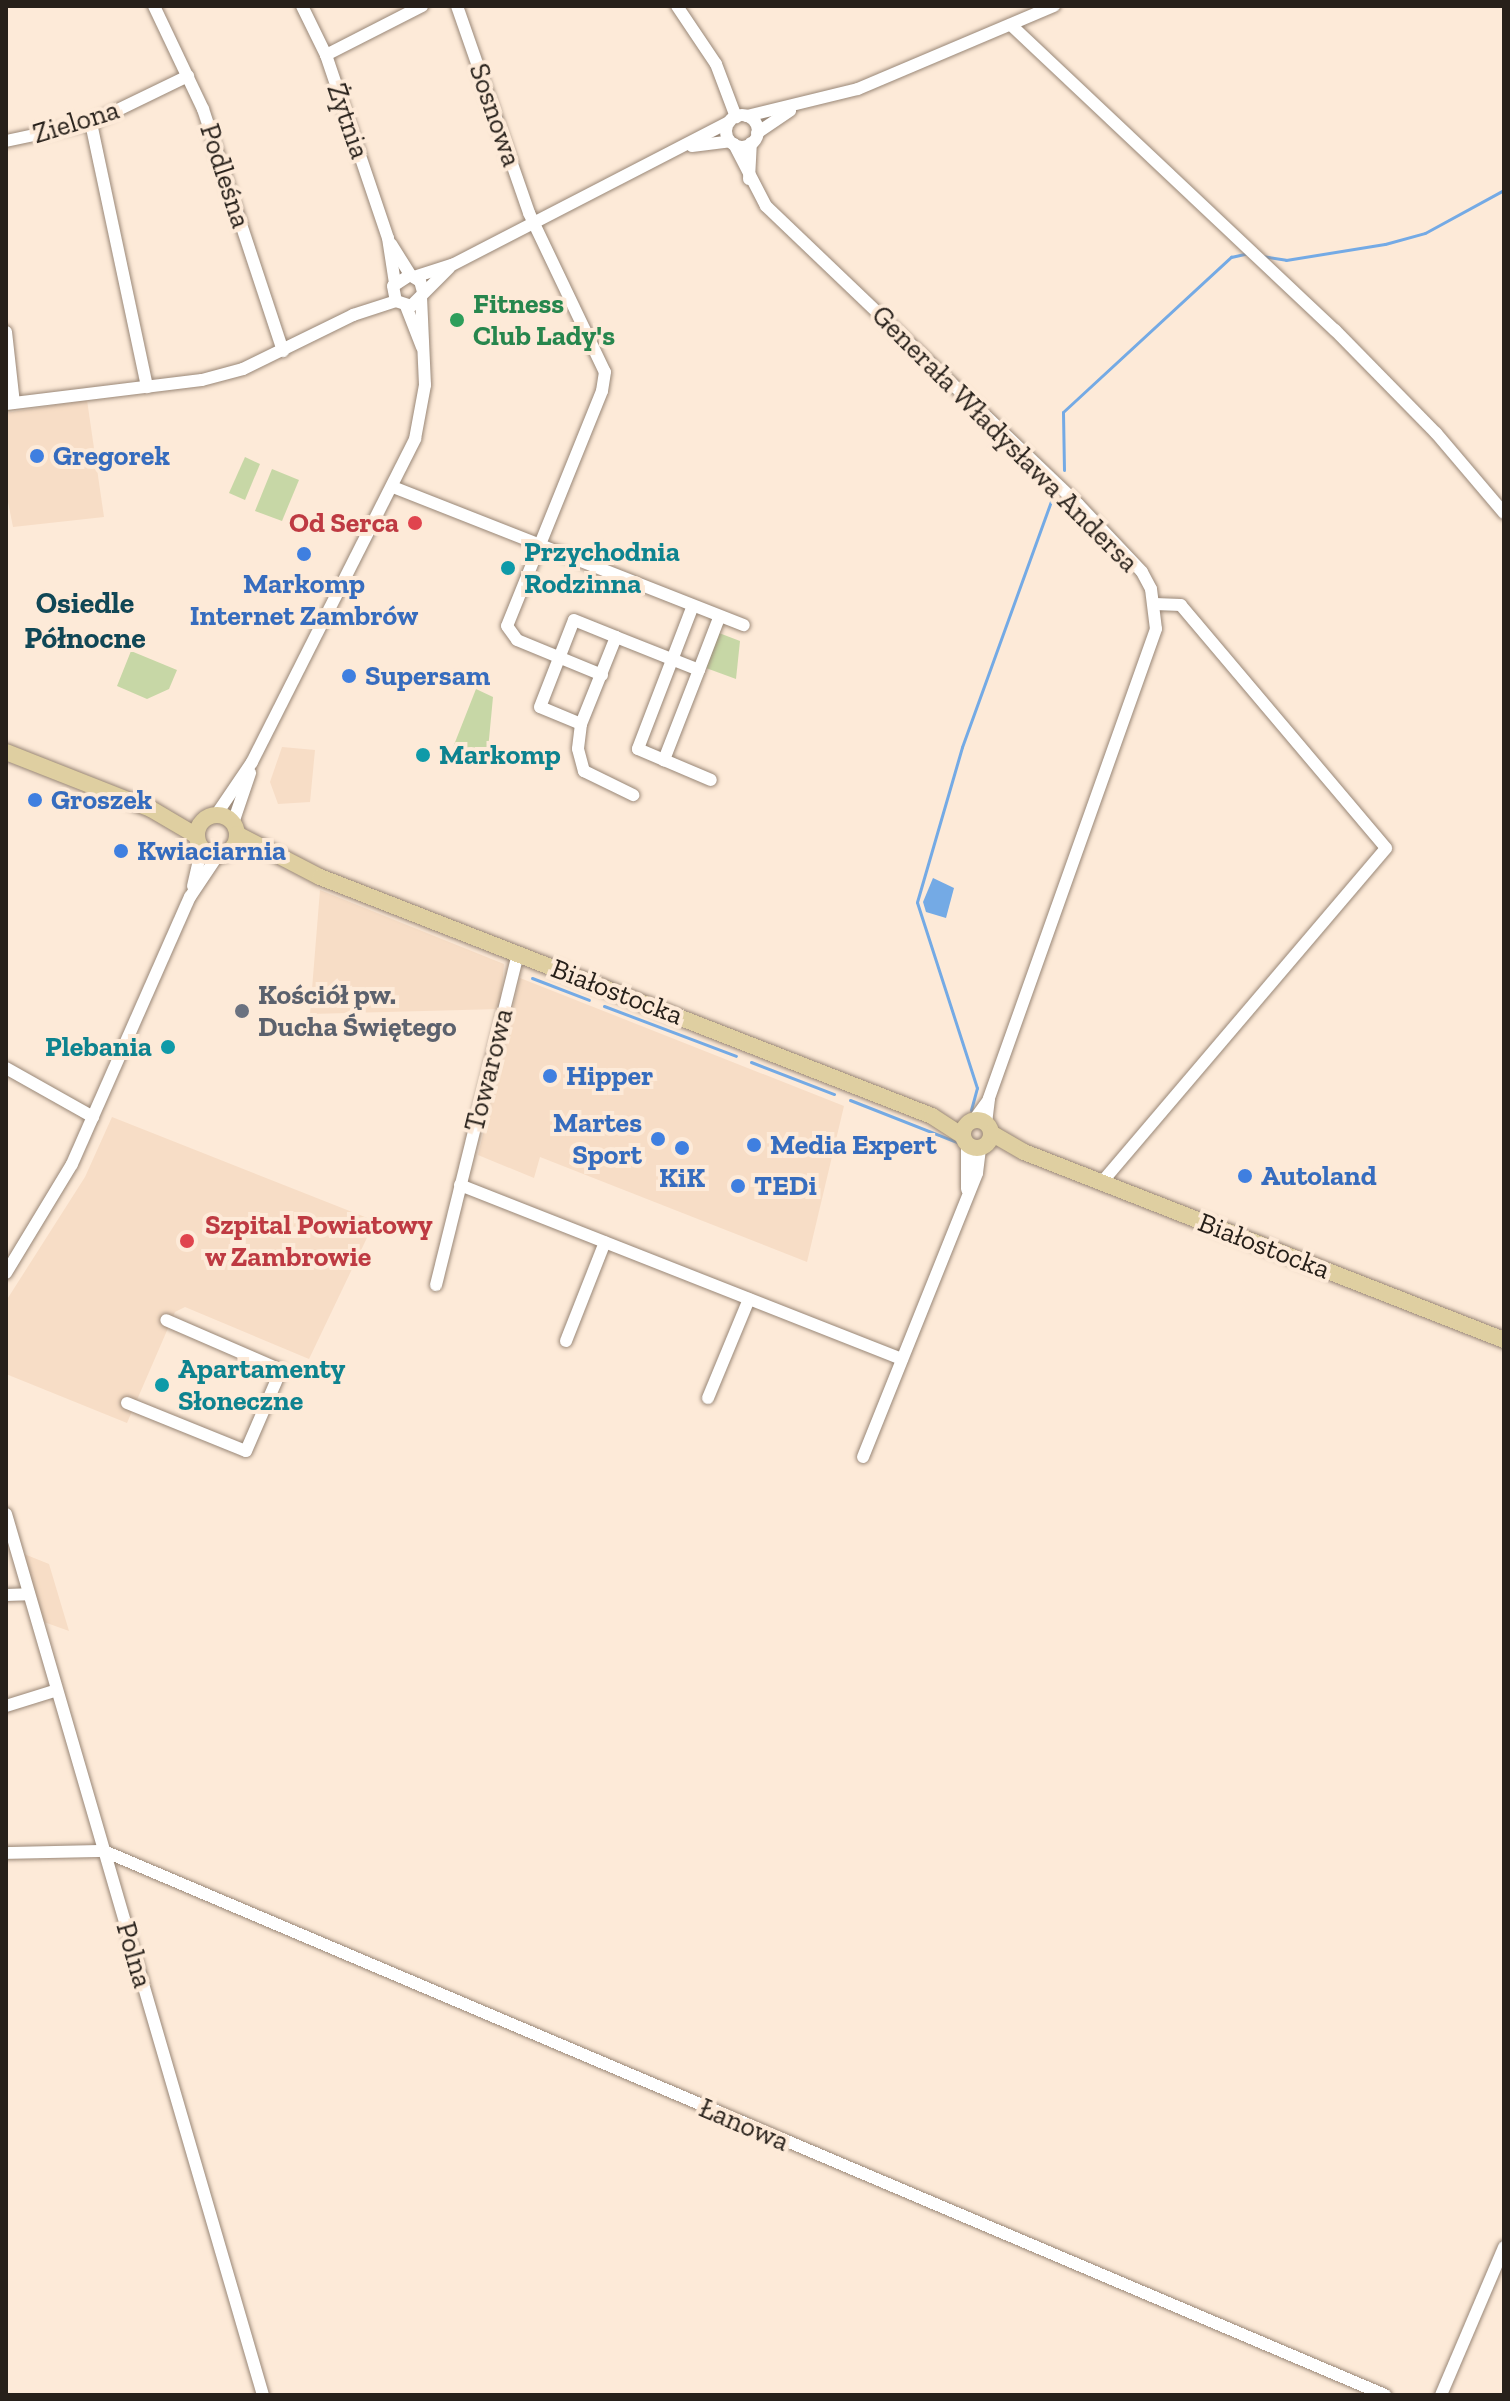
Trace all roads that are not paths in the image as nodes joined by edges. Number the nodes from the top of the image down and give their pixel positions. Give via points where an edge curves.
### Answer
1 (154, 6) edge
2 (302, 6) edge
3 (422, 6) edge
4 (457, 6) edge
5 (677, 6) edge
6 (1054, 6) edge
7 (1011, 25) junction
8 (326, 55) junction
9 (188, 76) junction
10 (799, 106) junction
11 (737, 118) junction
12 (91, 123) junction
13 (754, 138) junction
14 (6, 141) edge
15 (732, 142) junction
16 (681, 147) junction
17 (749, 179) junction
18 (533, 223) junction
19 (388, 238) junction
20 (452, 265) junction
21 (412, 276) junction
22 (394, 284) junction
23 (422, 295) junction
24 (401, 303) junction
25 (353, 315) junction
26 (6, 332) edge
27 (423, 350) junction
28 (283, 351) junction
29 (147, 387) junction
30 (10, 404) edge
31 (393, 487) junction
32 (1504, 513) edge
33 (536, 546) junction
34 (1155, 604) junction
35 (692, 608) junction
36 (719, 618) junction
37 (744, 625) dead end
38 (616, 637) junction
39 (560, 658) junction
40 (672, 659) junction
41 (699, 670) junction
42 (602, 675) junction
43 (581, 724) junction
44 (6, 752) edge
45 (664, 760) junction
46 (252, 762) junction
47 (711, 780) dead end
48 (633, 795) dead end
49 (151, 809) junction
50 (210, 817) junction
51 (235, 828) junction
52 (199, 842) junction
53 (223, 853) junction
54 (301, 869) junction
55 (190, 897) junction
56 (518, 954) junction
57 (6, 1068) edge
58 (93, 1117) junction
59 (977, 1134) junction
60 (1102, 1182) junction
61 (460, 1185) junction
62 (605, 1242) junction
63 (6, 1273) edge
64 (436, 1285) dead end
65 (749, 1299) junction
66 (166, 1320) dead end
67 (1504, 1340) edge
68 (566, 1341) dead end
69 (902, 1359) junction
70 (708, 1398) dead end
71 (127, 1403) dead end
72 (863, 1457) dead end
73 (6, 1514) edge
74 (29, 1594) junction
75 (6, 1595) edge
76 (57, 1690) junction
77 (6, 1706) edge
78 (104, 1851) junction
79 (6, 1853) edge
80 (1504, 2247) edge
81 (263, 2395) edge
82 (1385, 2395) edge
83 (1441, 2395) edge

1 - 9 street, Podleśna
2 - 8 street, Żytnia
3 - 8 street
4 - 18 street, Sosnowa
5 - 11 street via 716,64
6 - 7 street
7 - 10 street via 908,71
7 - 32 street via 1335,330 1436,433
8 - 19 street, Żytnia
9 - 12 street, Zielona
9 - 28 street, Podleśna
10 - 11 street
10 - 13 street
11 - 13 street
11 - 15 street
11 - 16 street
12 - 14 street, Zielona
12 - 29 street
13 - 15 street
13 - 17 street
15 - 16 street
15 - 17 street, Generała Władysława Andersa
16 - 18 street
17 - 34 street, Generała Władysława Andersa via 766,206 1122,549 1142,572
18 - 20 street
18 - 33 street, Sosnowa via 605,372 602,391
19 - 21 street, Żytnia
19 - 22 street, Żytnia
20 - 21 street
20 - 23 street
21 - 22 street
21 - 23 street, Żytnia
22 - 24 street, Żytnia
22 - 25 street
23 - 24 street
23 - 27 street
24 - 25 street
24 - 27 street, Żytnia
25 - 28 street
26 - 30 street
27 - 31 street via 423,411
28 - 29 street via 243,369
29 - 30 street
31 - 33 street
31 - 46 street
33 - 35 street
33 - 39 street, Sosnowa via 507,626 517,640
34 - 59 street, Generała Władysława Andersa via 1156,629
34 - 60 street via 1181,605 1386,848
35 - 36 street
35 - 40 street
36 - 37 street
36 - 41 street
38 - 39 street via 574,620
38 - 40 street
38 - 42 street
39 - 42 street
39 - 43 street via 540,707
40 - 41 street
40 - 45 street via 638,749
41 - 45 street
42 - 43 street
43 - 48 street via 578,749 584,771
44 - 49 main road
45 - 47 street
46 - 50 street
46 - 51 street
49 - 50 main road
49 - 52 main road
50 - 51 main road, Białostocka
50 - 52 main road
51 - 53 main road
51 - 54 main road, Białostocka
52 - 53 main road, Białostocka
52 - 55 street
53 - 54 main road, Białostocka
53 - 55 street
54 - 56 main road, Białostocka
55 - 58 street
56 - 59 main road, Białostocka
56 - 61 street, Towarowa
57 - 58 street
58 - 63 street via 72,1164
59 - 60 main road, Białostocka
59 - 69 street, Generała Władysława Andersa via 967,1196
60 - 67 main road, Białostocka
61 - 62 street
61 - 64 street, Towarowa
62 - 65 street
62 - 68 street
65 - 69 street
65 - 70 street
66 - 71 street via 281,1370 246,1451
69 - 72 street, Generała Władysława Andersa
73 - 74 street, Polna
74 - 75 street
74 - 76 street, Polna
76 - 77 street
76 - 78 street, Polna
78 - 79 street
78 - 81 street, Polna
78 - 82 street, Łanowa
80 - 83 street

